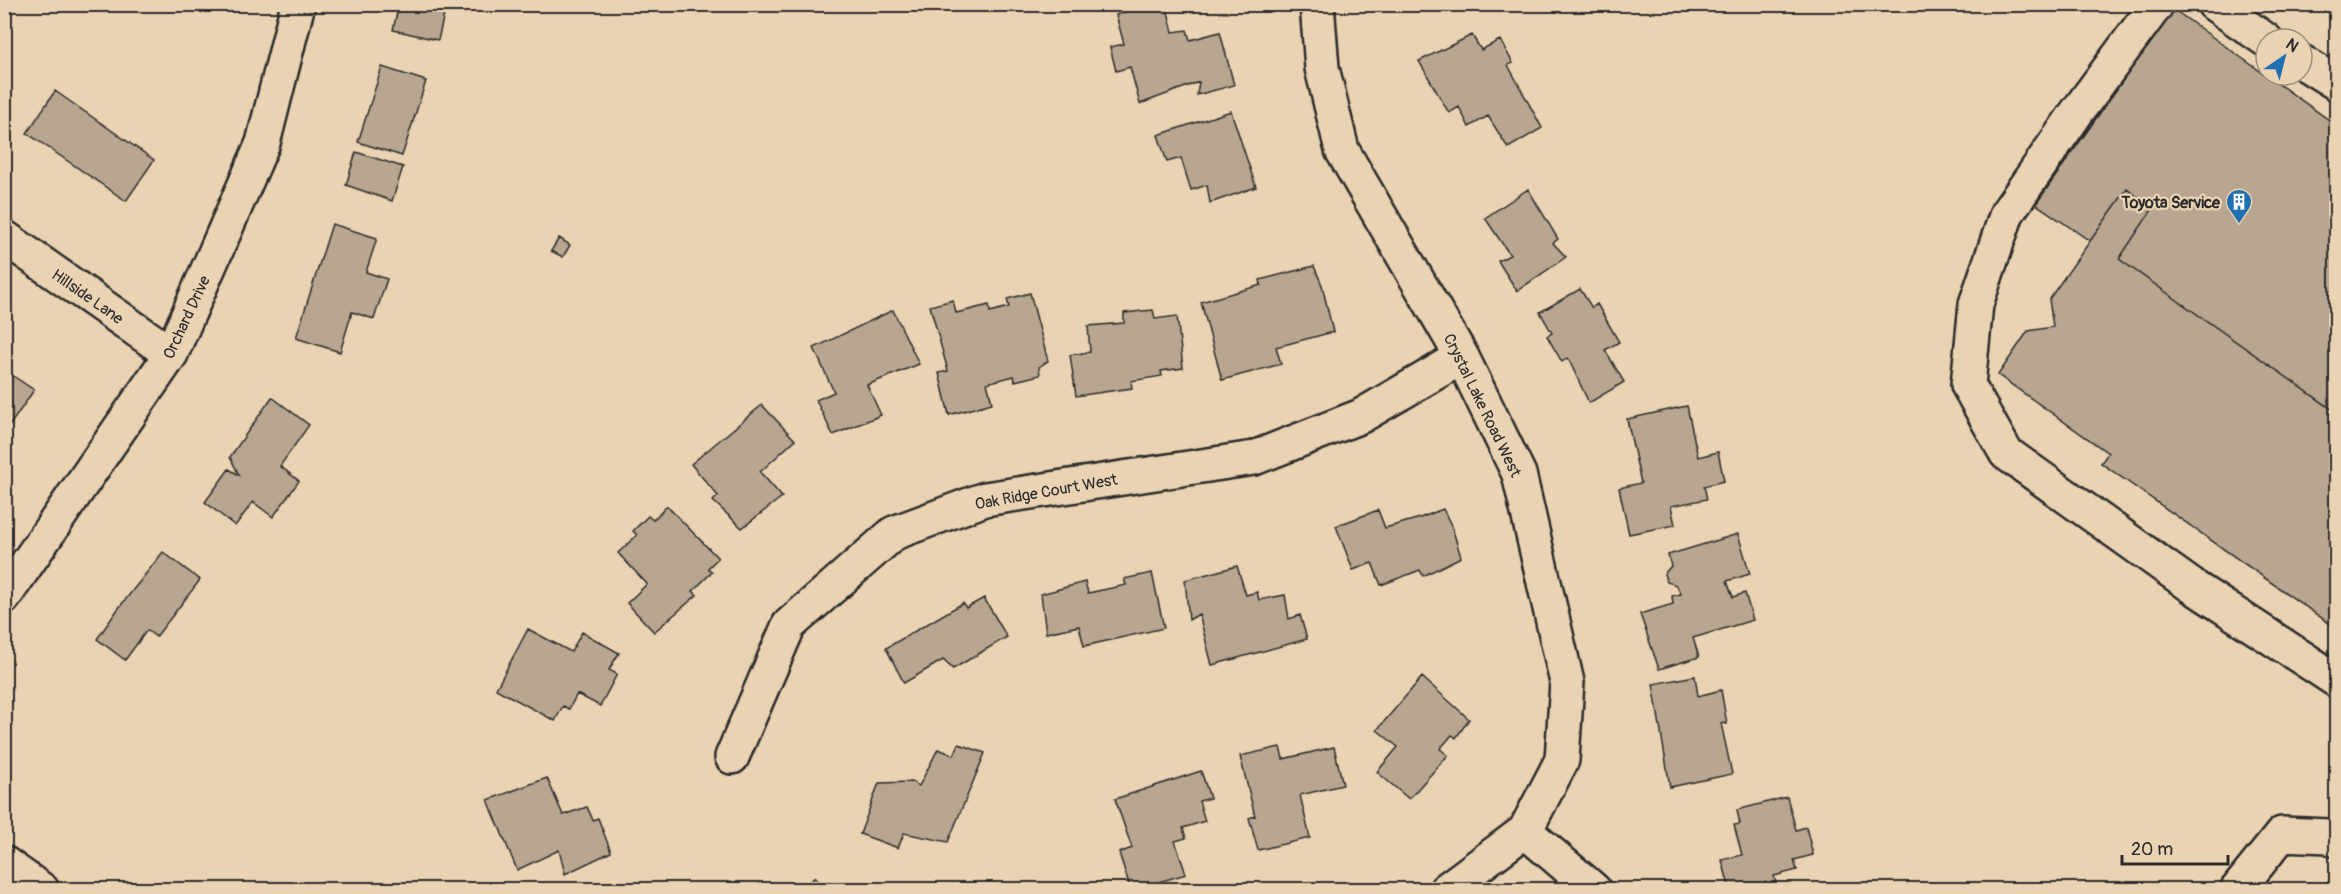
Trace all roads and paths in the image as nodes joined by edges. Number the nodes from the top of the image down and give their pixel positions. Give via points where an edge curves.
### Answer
1 (298, 4) edge
2 (1317, 4) edge
3 (2157, 4) edge
4 (2214, 4) edge
5 (2254, 32) edge
6 (2314, 69) edge
7 (2337, 83) edge
8 (4, 237) edge
9 (171, 354) junction
10 (1462, 357) junction
11 (4, 597) edge
12 (2337, 680) edge
13 (732, 757) dead end
14 (1525, 831) junction
15 (2337, 840) edge
16 (4, 863) edge
17 (42, 890) edge
18 (1446, 890) edge
19 (1594, 890) edge
20 (2237, 890) edge

1 - 9 street, Orchard Drive via 263,143
2 - 10 street, Crystal Lake Road West via 1322,68 1342,150
3 - 12 street via 2007,213 1976,304 1968,385 2006,453 2192,586
4 - 5 street
6 - 7 street
8 - 9 street, Hillside Lane
9 - 11 street, Orchard Drive
10 - 13 street, Oak Ridge Court West via 1361,416 1254,458 985,499 894,533 789,625
10 - 14 street, Crystal Lake Road West via 1519,474 1567,682 1562,760
14 - 18 street, Crystal Lake Road West
14 - 19 street
15 - 20 street via 2330,836 2282,834
16 - 17 street

